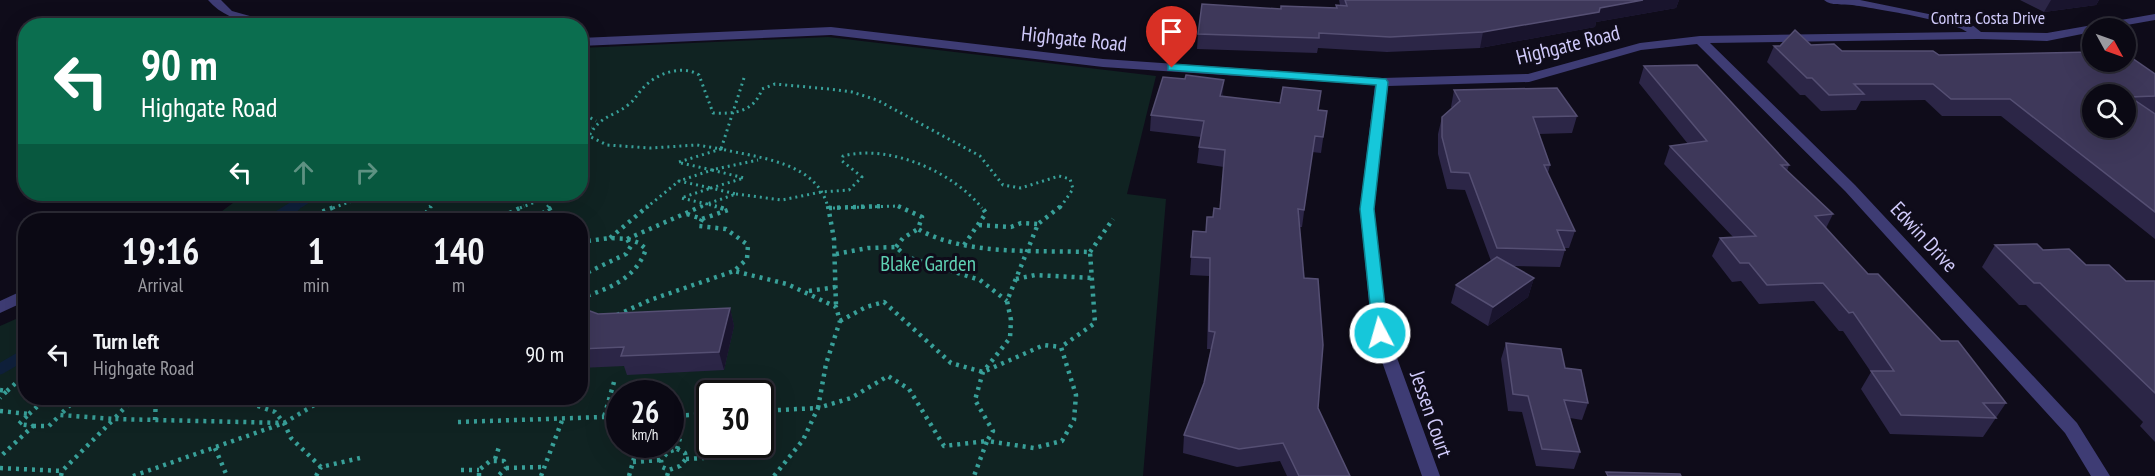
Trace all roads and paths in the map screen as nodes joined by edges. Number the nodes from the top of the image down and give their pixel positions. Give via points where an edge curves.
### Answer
1 (214, 0) edge
2 (1830, 0) edge
3 (2155, 17) edge
4 (250, 18) edge
5 (2136, 21) edge
6 (2082, 31) edge
7 (1978, 35) junction
8 (1883, 36) joint
9 (1700, 40) junction
10 (588, 42) edge
11 (744, 78) dead end
12 (1382, 82) junction
13 (731, 113) junction
14 (588, 116) edge
15 (596, 121) junction
16 (593, 128) junction
17 (588, 129) edge
18 (589, 136) joint
19 (721, 149) junction
20 (759, 160) junction
21 (712, 170) junction
22 (679, 181) junction
23 (711, 188) junction
24 (822, 192) junction
25 (736, 194) junction
26 (352, 201) edge
27 (535, 201) edge
28 (551, 201) edge
29 (707, 204) junction
30 (549, 208) junction
31 (829, 208) junction
32 (319, 213) edge
33 (507, 213) edge
34 (544, 213) edge
35 (552, 213) edge
36 (686, 214) junction
37 (702, 219) junction
38 (1113, 219) dead end
39 (1038, 224) junction
40 (978, 225) junction
41 (918, 229) junction
42 (610, 238) junction
43 (627, 239) junction
44 (588, 241) edge
45 (964, 244) junction
46 (896, 247) junction
47 (1027, 249) junction
48 (1090, 252) junction
49 (836, 254) junction
50 (734, 271) junction
51 (588, 272) edge
52 (1092, 278) junction
53 (1016, 280) junction
54 (836, 287) junction
55 (808, 291) junction
56 (588, 295) edge
57 (18, 298) edge
58 (1007, 301) junction
59 (836, 307) junction
60 (0, 308) edge
61 (613, 319) edge
62 (840, 321) junction
63 (1061, 347) junction
64 (983, 372) junction
65 (18, 381) edge
66 (0, 390) edge
67 (7, 391) junction
68 (0, 398) edge
69 (39, 405) edge
70 (70, 405) edge
71 (127, 405) edge
72 (156, 405) edge
73 (255, 405) edge
74 (314, 405) edge
75 (818, 408) junction
76 (606, 410) edge
77 (774, 410) edge
78 (0, 411) edge
79 (29, 414) junction
80 (60, 415) junction
81 (604, 417) joint
82 (563, 418) junction
83 (114, 419) junction
84 (155, 420) junction
85 (458, 422) dead end
86 (284, 423) junction
87 (33, 426) junction
88 (987, 441) junction
89 (215, 447) junction
90 (499, 447) dead end
91 (684, 452) edge
92 (0, 457) edge
93 (360, 458) dead end
94 (634, 458) edge
95 (704, 458) dead end
96 (495, 459) junction
97 (686, 459) junction
98 (661, 460) joint
99 (633, 462) junction
100 (321, 467) junction
101 (544, 467) junction
102 (0, 468) edge
103 (506, 468) junction
104 (461, 470) dead end
105 (479, 473) edge
106 (668, 473) edge
107 (62, 474) edge
108 (134, 476) edge
109 (227, 476) edge
110 (316, 476) edge
111 (498, 476) edge
112 (541, 476) edge
113 (629, 476) edge
114 (774, 476) edge
115 (974, 476) edge
116 (1431, 476) edge
117 (2101, 476) edge

1 - 4 street via 228,12
2 - 7 street via 1953,22
3 - 5 street, Contra Costa Drive
6 - 7 street, Contra Costa Drive via 2047,37
7 - 8 street, Contra Costa Drive
8 - 9 street, Highgate Road
9 - 12 street, Highgate Road via 1640,47 1529,78
9 - 117 street, Edwin Drive via 1874,213 2071,428
10 - 12 street, Highgate Road via 831,31 1102,63
11 - 13 path
12 - 116 street, Jessen Court via 1367,209 1380,333
13 - 15 path via 713,113 700,76 693,71 675,71 647,84 628,105
13 - 19 path
13 - 39 path via 751,108 762,89 775,84 852,92 877,100 980,156 1003,185 1021,188 1059,176 1071,179 1073,189 1066,202
14 - 15 path
15 - 16 path
16 - 17 path
16 - 18 path
18 - 19 path via 607,145 697,145
19 - 20 path
19 - 21 path via 679,162
20 - 21 path
20 - 24 path via 816,181
21 - 22 path
21 - 23 path via 744,178
22 - 23 path
22 - 42 path
23 - 25 path
23 - 29 path via 681,198
24 - 25 path via 771,201
24 - 31 path
24 - 40 path via 844,193 856,188 862,177 842,161 843,156 853,151 892,155 949,181 981,204 986,213
25 - 29 path
26 - 32 path
27 - 33 path
28 - 30 path
29 - 36 path
29 - 37 path via 728,210
30 - 34 path
30 - 35 path
31 - 41 path via 897,206 922,217
31 - 49 path
36 - 37 path
36 - 43 path
37 - 50 path via 699,226 726,227 747,245 747,259
38 - 48 path
39 - 40 path
39 - 47 path
40 - 45 path
41 - 45 path via 925,236
41 - 46 path
42 - 43 path
42 - 44 path
43 - 51 path via 631,246 626,254
43 - 56 path via 646,249 644,259 615,285
45 - 47 path
46 - 49 path
46 - 58 path via 907,257 980,280
47 - 48 path
47 - 53 path
48 - 52 path
49 - 54 path
50 - 55 path via 761,275
50 - 61 path via 650,300
52 - 53 path via 1035,275
52 - 63 path via 1095,323
53 - 58 path
54 - 55 path
54 - 59 path
55 - 59 path
57 - 60 street
58 - 64 path via 1010,338
59 - 62 path
62 - 64 path via 884,302 951,363
62 - 75 path via 826,364
63 - 64 path via 1044,345
63 - 88 path via 1076,394 1074,420 1062,441 1034,448
64 - 88 path via 975,400 993,431
65 - 67 path
66 - 67 path
67 - 68 path
69 - 79 path
70 - 80 path
71 - 83 path
72 - 84 path
73 - 86 path via 275,412
74 - 86 path
75 - 77 path
75 - 88 path via 851,398 888,376 909,389 944,446
75 - 114 path via 803,440
76 - 81 path
78 - 79 path
79 - 87 path via 19,424
80 - 83 path
80 - 87 path via 49,426
81 - 82 path
82 - 85 path
82 - 101 path
83 - 84 path
83 - 107 path
84 - 86 path
86 - 89 path
86 - 100 path via 291,438
87 - 92 path
88 - 115 path
89 - 108 path
89 - 109 path
90 - 96 path
91 - 97 path
93 - 100 path
94 - 99 path
95 - 97 path
96 - 103 path via 504,460
96 - 105 path via 484,464
97 - 106 path
98 - 99 path
98 - 106 path
99 - 113 path
100 - 110 path
101 - 103 path
101 - 112 path
102 - 107 path
103 - 111 path
104 - 105 path

